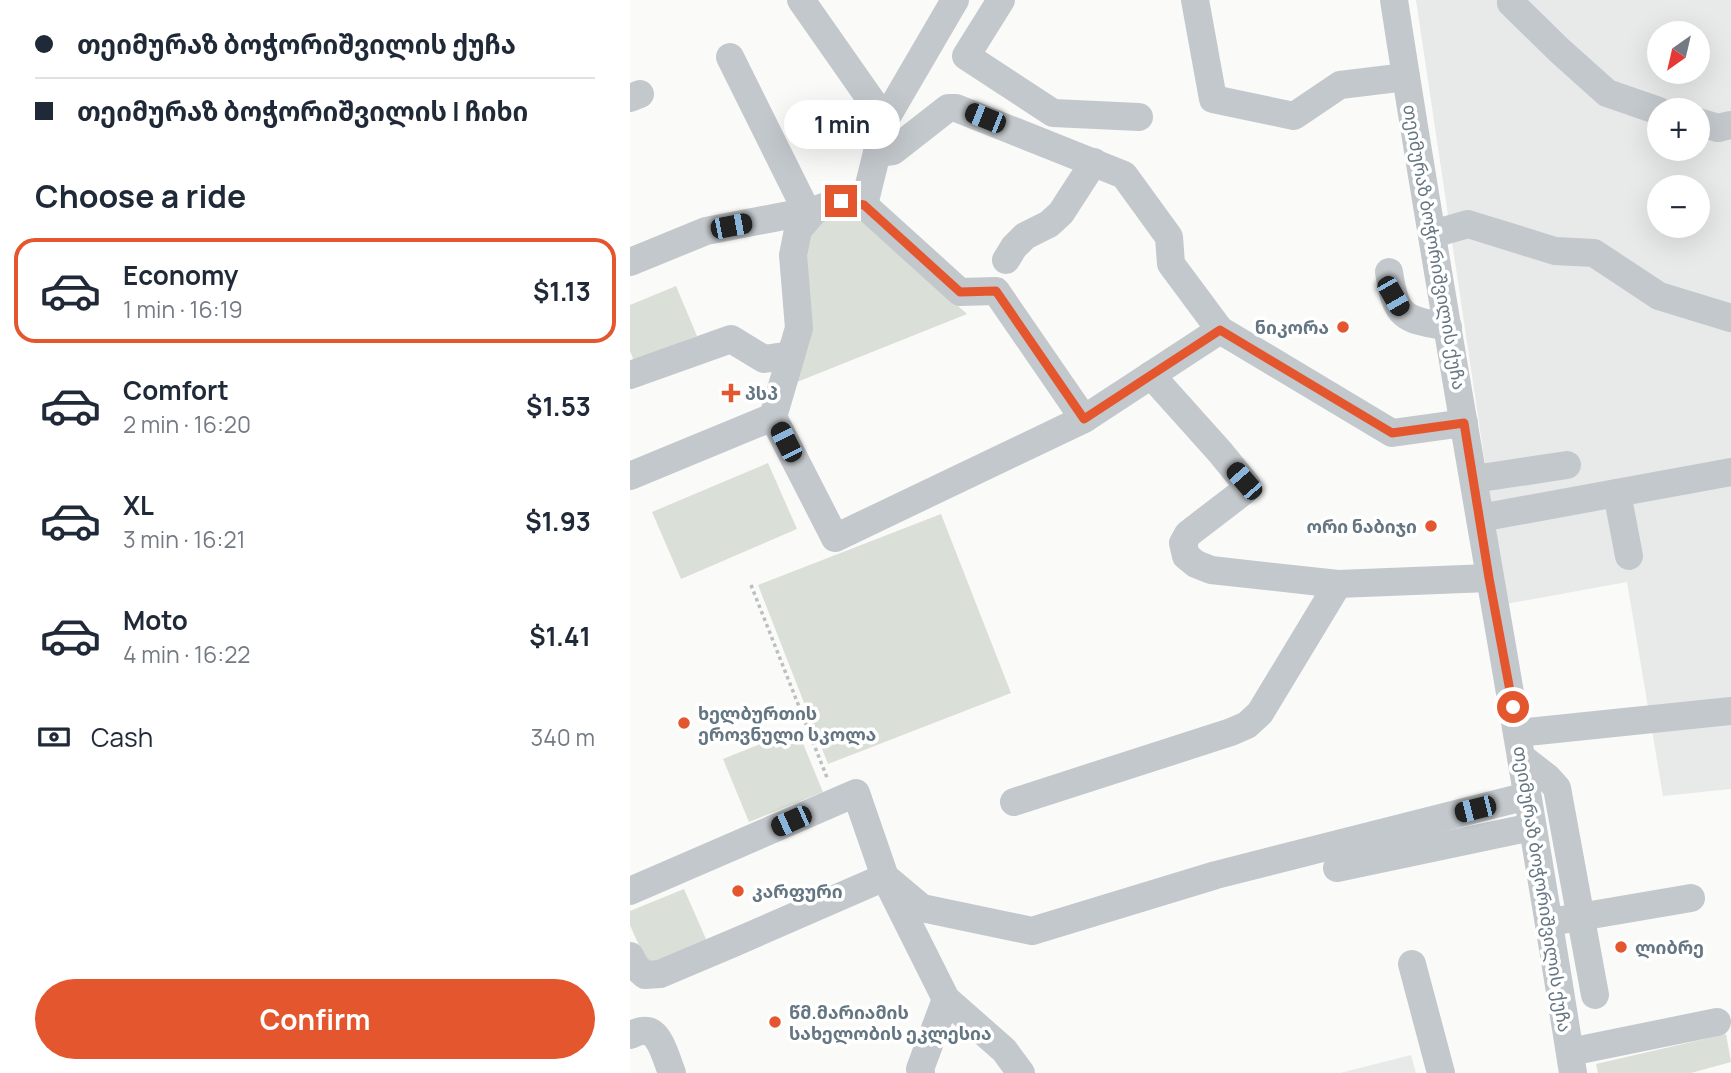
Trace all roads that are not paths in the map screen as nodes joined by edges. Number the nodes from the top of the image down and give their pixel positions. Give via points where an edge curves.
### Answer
1 (801, 0) edge
2 (955, 0) edge
3 (1001, 0) edge
4 (1195, 0) edge
5 (1394, 0) edge
6 (1511, 0) edge
7 (730, 57) dead end
8 (1406, 77) junction
9 (1647, 107) edge
10 (1139, 117) dead end
11 (885, 120) junction
12 (1731, 125) edge
13 (1710, 126) edge
14 (877, 153) junction
15 (1094, 162) junction
16 (864, 205) junction
17 (811, 211) junction
18 (1433, 234) junction
19 (1006, 260) dead end
20 (630, 262) edge
21 (1389, 272) dead end
22 (1731, 318) edge
23 (1448, 327) junction
24 (1220, 330) junction
25 (791, 355) junction
26 (630, 375) edge
27 (1151, 375) junction
28 (774, 417) junction
29 (1084, 419) junction
30 (1464, 423) junction
31 (1567, 465) dead end
32 (1731, 472) edge
33 (630, 476) edge
34 (1474, 479) junction
35 (1617, 493) junction
36 (1480, 518) junction
37 (1629, 556) dead end
38 (1489, 578) junction
39 (1338, 583) junction
40 (1731, 711) edge
41 (1519, 745) junction
42 (1527, 796) junction
43 (1014, 803) dead end
44 (1532, 827) junction
45 (1337, 868) dead end
46 (885, 877) junction
47 (630, 891) edge
48 (1691, 898) dead end
49 (1581, 917) junction
50 (1549, 922) junction
51 (630, 956) edge
52 (1412, 964) dead end
53 (1595, 995) dead end
54 (946, 999) junction
55 (1717, 1022) dead end
56 (630, 1035) edge
57 (1572, 1062) edge
58 (672, 1073) edge
59 (921, 1073) edge
60 (1021, 1073) edge
61 (1441, 1073) edge

1 - 11 street
2 - 11 street
3 - 10 street via 965,56 1053,113
4 - 8 street via 1213,99 1294,116 1340,85
5 - 8 street, თეიმურაზ ბოჭორიშვილის ქუჩა
6 - 9 street via 1607,93
7 - 17 street
8 - 18 street, თეიმურაზ ბოჭორიშვილის ქუჩა
11 - 14 street
12 - 13 street
14 - 15 street via 893,151 948,108 956,108
14 - 16 street
15 - 19 street via 1061,213 1025,236
15 - 24 street via 1124,174 1169,237 1171,264
16 - 17 street via 841,201
16 - 29 street via 960,292 996,291
17 - 20 street via 706,230
17 - 25 street via 798,230 793,255 799,328
18 - 22 street via 1468,224 1555,251 1594,253 1659,296
18 - 23 street, თეიმურაზ ბოჭორიშვილის ქუჩა
21 - 23 street via 1393,296 1407,317
23 - 30 street, თეიმურაზ ბოჭორიშვილის ქუჩა
24 - 27 street
24 - 30 street via 1392,433
25 - 26 street via 764,359 731,339
25 - 28 street
27 - 29 street
27 - 39 street via 1247,485 1188,534 1183,543 1186,556 1210,570
28 - 29 street via 835,538
28 - 33 street
30 - 34 street, თეიმურაზ ბოჭორიშვილის ქუჩა
31 - 34 street
32 - 35 street
34 - 36 street, თეიმურაზ ბოჭორიშვილის ქუჩა
35 - 36 street
35 - 37 street
36 - 38 street, თეიმურაზ ბოჭორიშვილის ქუჩა
38 - 39 street
38 - 41 street, თეიმურაზ ბოჭორიშვილის ქუჩა
39 - 43 street via 1261,713 1247,725
40 - 41 street
41 - 42 street, თეიმურაზ ბოჭორიშვილის ქუჩა
41 - 49 street via 1557,788
42 - 44 street, თეიმურაზ ბოჭორიშვილის ქუჩა
42 - 46 street via 1216,875 1032,931 922,908
44 - 45 street
44 - 50 street, თეიმურაზ ბოჭორიშვილის ქუჩა
46 - 47 street via 856,793
46 - 51 street via 660,974 645,975
46 - 54 street
48 - 49 street
49 - 50 street
49 - 53 street
50 - 57 street, თეიმურაზ ბოჭორიშვილის ქუჩა
52 - 61 street
54 - 59 street
54 - 60 street via 1004,1050
55 - 57 street
56 - 58 street via 655,1033

